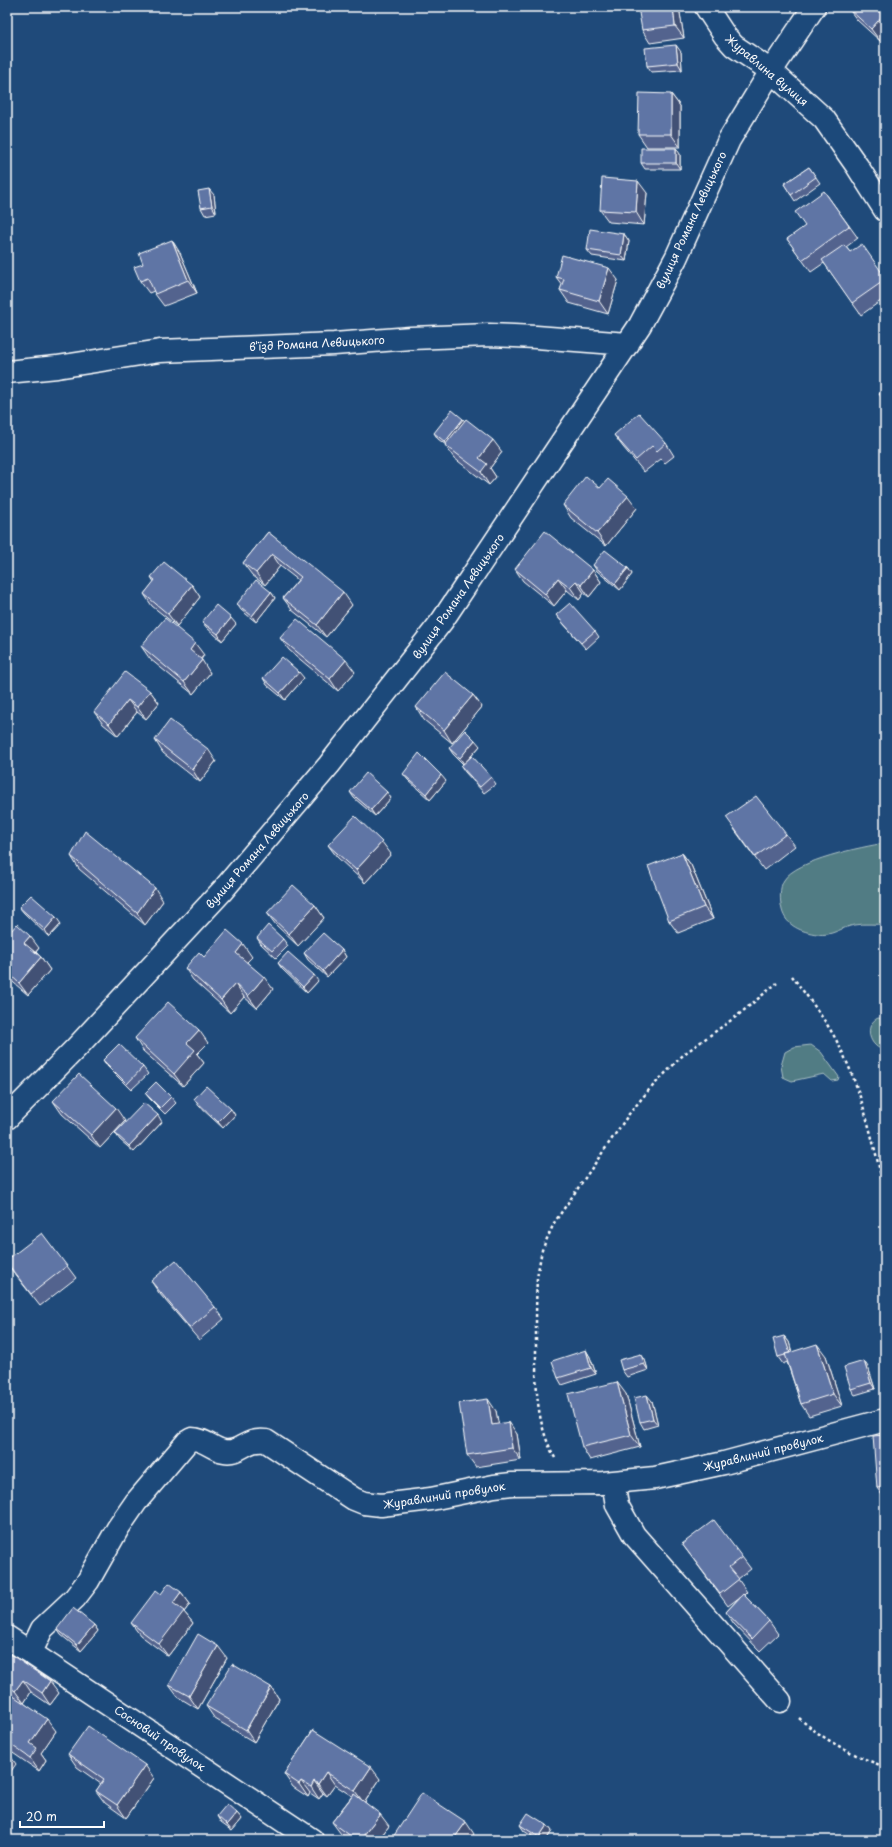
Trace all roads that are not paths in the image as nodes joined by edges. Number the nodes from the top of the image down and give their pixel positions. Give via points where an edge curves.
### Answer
1 (706, 7) edge
2 (814, 7) edge
3 (771, 71) junction
4 (885, 210) edge
5 (628, 344) junction
6 (7, 372) edge
7 (7, 1118) edge
8 (885, 1420) edge
9 (613, 1482) junction
10 (7, 1637) edge
11 (31, 1652) junction
12 (780, 1701) road end
13 (312, 1840) edge

1 - 3 street, Журавлина вулиця via 724,36 734,46
2 - 3 street, вулиця Романа Левицького
3 - 4 street, Журавлина вулиця via 824,119
3 - 5 street, вулиця Романа Левицького via 729,140 676,258
5 - 6 street, в’їзд Романа Левицького via 504,336 411,338 160,352
5 - 7 street, вулиця Романа Левицького via 442,622 329,765 222,891
8 - 9 street, Журавлиний провулок via 724,1463 655,1478
9 - 11 street, Журавлиний провулок via 506,1485 431,1499 372,1505 354,1499 266,1441 251,1441 236,1450 224,1451 205,1441 192,1439 136,1502 88,1581 75,1598 42,1629
9 - 12 street via 617,1505 634,1535
10 - 11 street, Сосновий провулок
11 - 13 street, Сосновий провулок

